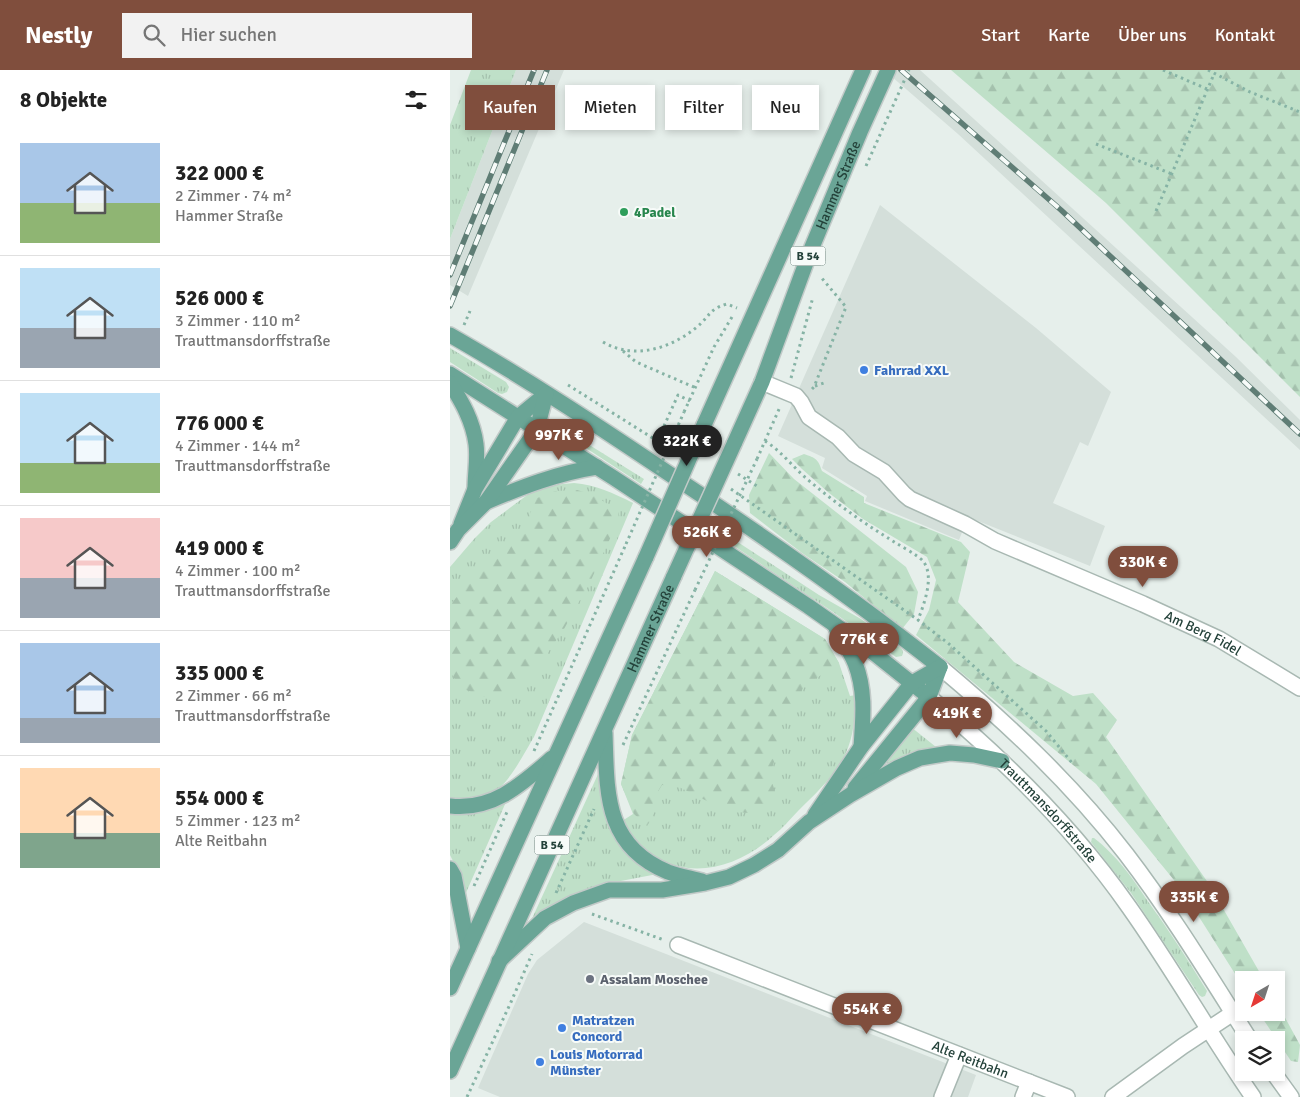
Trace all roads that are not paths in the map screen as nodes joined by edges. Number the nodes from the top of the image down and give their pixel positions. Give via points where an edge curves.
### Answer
1 (863, 70) edge
2 (888, 70) edge
3 (457, 331) edge
4 (450, 374) edge
5 (762, 382) junction
6 (450, 383) edge
7 (546, 394) junction
8 (518, 417) junction
9 (537, 429) junction
10 (597, 467) junction
11 (475, 489) junction
12 (486, 502) junction
13 (454, 536) edge
14 (834, 625) junction
15 (940, 666) junction
16 (912, 683) junction
17 (1300, 688) edge
18 (929, 697) junction
19 (604, 729) junction
20 (861, 748) junction
21 (557, 754) junction
22 (1002, 761) junction
23 (850, 794) junction
24 (450, 806) edge
25 (809, 822) junction
26 (450, 869) edge
27 (705, 883) junction
28 (678, 945) road end
29 (468, 948) junction
30 (499, 962) junction
31 (450, 988) edge
32 (1233, 1013) junction
33 (1208, 1029) junction
34 (1244, 1031) edge
35 (959, 1054) junction
36 (450, 1071) edge
37 (1279, 1081) edge
38 (1028, 1082) junction
39 (942, 1097) edge
40 (1023, 1097) edge
41 (1067, 1097) edge
42 (1113, 1097) edge
43 (1253, 1097) edge
44 (1291, 1097) edge

1 - 21 main road, Hammer Straße / B 54, bridge
2 - 5 main road, Hammer Straße / B 54 via 810,252
3 - 7 main road
4 - 8 main road, Trauttmansdorffstraße
5 - 17 street, Am Berg Fidel via 796,396 809,417 838,437 854,454 884,472 910,499 994,541 1219,639
5 - 19 main road, Hammer Straße / B 54, bridge
6 - 11 main road via 470,420 476,445
7 - 8 main road
7 - 9 main road
7 - 15 main road via 745,524
8 - 9 main road, Trauttmansdorffstraße
8 - 11 main road
9 - 10 main road, Trauttmansdorffstraße
9 - 12 main road
10 - 12 main road via 524,486
10 - 14 main road, Trauttmansdorffstraße
11 - 13 main road
12 - 13 main road
14 - 16 main road, Trauttmansdorffstraße
14 - 20 main road via 854,662 862,688
15 - 16 main road
15 - 18 main road
15 - 32 street via 993,711 1094,814 1161,901
16 - 18 main road, Trauttmansdorffstraße
16 - 20 main road
18 - 22 street, Trauttmansdorffstraße
18 - 23 main road
19 - 27 main road via 609,803 617,828 646,860
19 - 30 main road, Hammer Straße / B 54
20 - 25 main road
21 - 24 main road via 501,798 482,805
21 - 29 main road, Hammer Straße / B 54
22 - 23 main road via 950,753 925,757 897,768
22 - 33 street, Trauttmansdorffstraße via 1085,849 1128,906
23 - 25 main road
25 - 27 main road via 778,850 754,865 729,877
26 - 29 main road
27 - 30 main road via 662,890 609,890 545,918
28 - 35 street, Alte Reitbahn
29 - 31 main road, Hammer Straße / B 54
30 - 36 main road, Hammer Straße / B 54
32 - 33 street
32 - 34 street
33 - 42 street
33 - 43 street, Trauttmansdorffstraße
35 - 38 street, Alte Reitbahn
35 - 39 street
37 - 44 street
38 - 40 street
38 - 41 street, Alte Reitbahn

